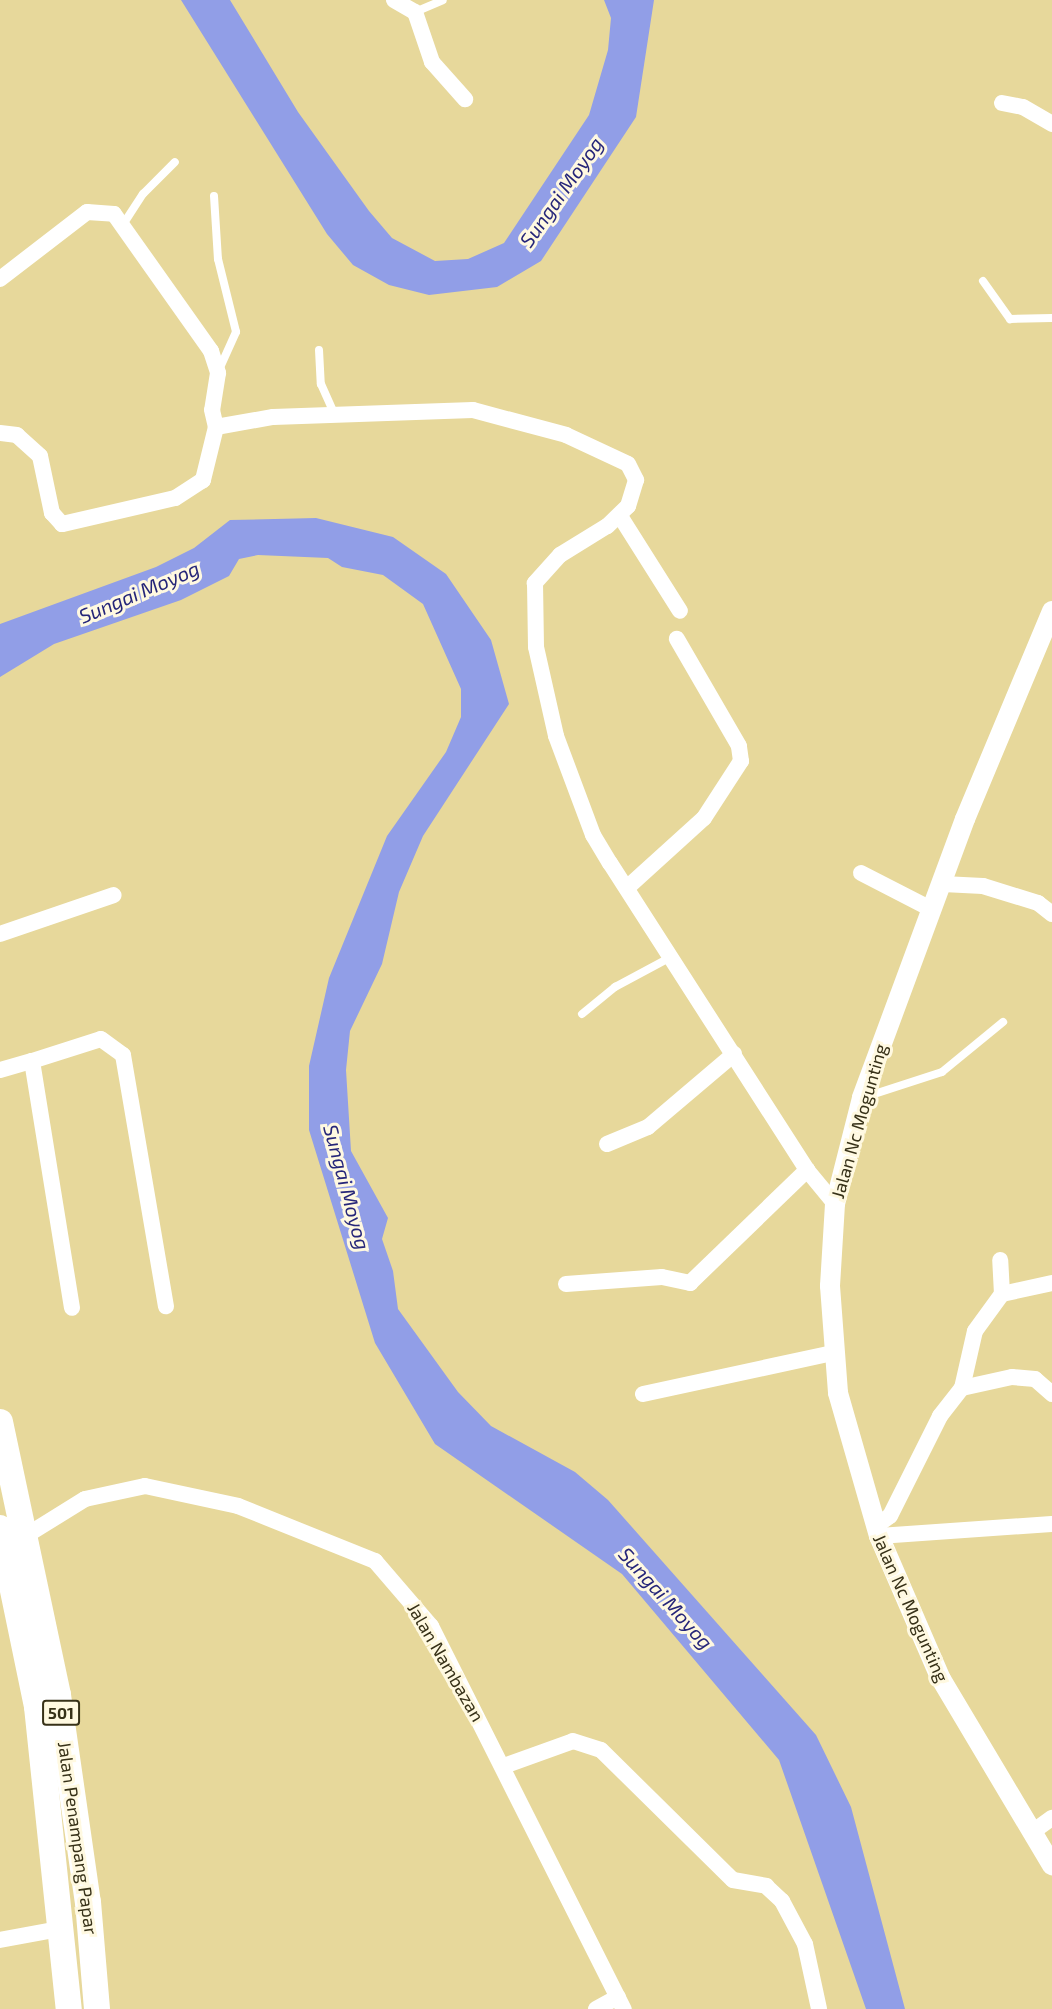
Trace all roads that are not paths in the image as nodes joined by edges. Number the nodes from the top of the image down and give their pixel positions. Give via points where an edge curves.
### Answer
1 (394, 0) edge
2 (442, 0) edge
3 (415, 12) junction
4 (465, 99) dead end
5 (1002, 103) dead end
6 (1052, 124) edge
7 (175, 162) dead end
8 (214, 196) dead end
9 (124, 223) junction
10 (0, 279) edge
11 (983, 281) dead end
12 (1052, 318) edge
13 (319, 350) dead end
14 (218, 373) junction
15 (335, 416) junction
16 (216, 427) junction
17 (0, 433) edge
18 (620, 516) junction
19 (680, 611) dead end
20 (1052, 611) edge
21 (677, 639) dead end
22 (861, 873) dead end
23 (943, 884) junction
24 (629, 886) junction
25 (114, 894) dead end
26 (932, 909) junction
27 (1052, 914) edge
28 (0, 934) edge
29 (674, 956) junction
30 (582, 1014) dead end
31 (1003, 1022) dead end
32 (734, 1054) junction
33 (32, 1061) junction
34 (0, 1070) edge
35 (862, 1098) junction
36 (607, 1144) dead end
37 (807, 1170) junction
38 (835, 1204) junction
39 (1000, 1260) dead end
40 (1052, 1283) edge
41 (566, 1284) dead end
42 (1002, 1294) junction
43 (166, 1306) dead end
44 (72, 1308) dead end
45 (833, 1353) junction
46 (962, 1388) junction
47 (643, 1394) dead end
48 (1052, 1394) edge
49 (0, 1422) edge
50 (1052, 1524) edge
51 (0, 1528) edge
52 (878, 1531) junction
53 (27, 1535) junction
54 (504, 1766) junction
55 (1052, 1818) edge
56 (1032, 1833) junction
57 (1052, 1865) edge
58 (64, 1928) junction
59 (0, 1940) edge
60 (621, 2003) edge
61 (69, 2009) edge
62 (97, 2009) edge
63 (596, 2009) edge
64 (819, 2009) edge

1 - 3 street
2 - 3 lane
3 - 4 street via 432,62
5 - 6 street via 1023,107
7 - 9 lane via 143,194
8 - 14 lane via 218,259 236,332
9 - 10 street via 105,210 87,212
9 - 14 street via 211,351
11 - 12 lane via 1010,319
13 - 15 lane via 321,384
14 - 16 street via 212,410
15 - 16 street via 273,417
15 - 18 street via 473,410 606,449 634,472 633,491
16 - 17 street via 196,487 175,498 62,524 52,513 40,456 17,435
18 - 19 street
18 - 24 street via 540,575 534,625 556,736 593,835
20 - 23 street, Jalan Nc Mogunting via 964,819
21 - 24 street via 739,746 741,761 704,818
22 - 26 street
23 - 26 street, Jalan Nc Mogunting
23 - 27 street via 983,886 1038,903
24 - 29 street
25 - 28 street
26 - 35 street, Jalan Nc Mogunting
29 - 30 lane via 615,987
29 - 32 street
31 - 35 lane via 942,1072
32 - 36 street via 648,1127
32 - 37 street
33 - 34 street
33 - 43 street via 101,1039 123,1055
33 - 44 street
35 - 38 street, Jalan Nc Mogunting
37 - 38 street
37 - 41 street via 690,1283 662,1278
38 - 45 street, Jalan Nc Mogunting
39 - 42 street
40 - 42 street
42 - 46 street via 975,1331
45 - 47 street
45 - 52 street, Jalan Nc Mogunting via 850,1451
46 - 48 street via 1012,1377 1035,1379
46 - 52 street via 940,1416 890,1516
49 - 53 main road, Jalan Penampang Papar / 501
50 - 52 street
51 - 58 main road, Jalan Penampang Papar / 501 via 37,1707
52 - 56 street, Jalan Nc Mogunting via 941,1679
53 - 54 street, Jalan Nambazan via 85,1499 145,1486 238,1506 353,1549 387,1572 417,1606
53 - 62 main road, Jalan Penampang Papar / 501 via 62,1718
54 - 60 street, Jalan Nambazan
54 - 64 street via 573,1741 601,1750 733,1880 766,1886 782,1901 806,1944
55 - 56 street
56 - 57 street, Jalan Nc Mogunting
58 - 59 street
58 - 61 main road, Jalan Penampang Papar / 501
60 - 63 street

